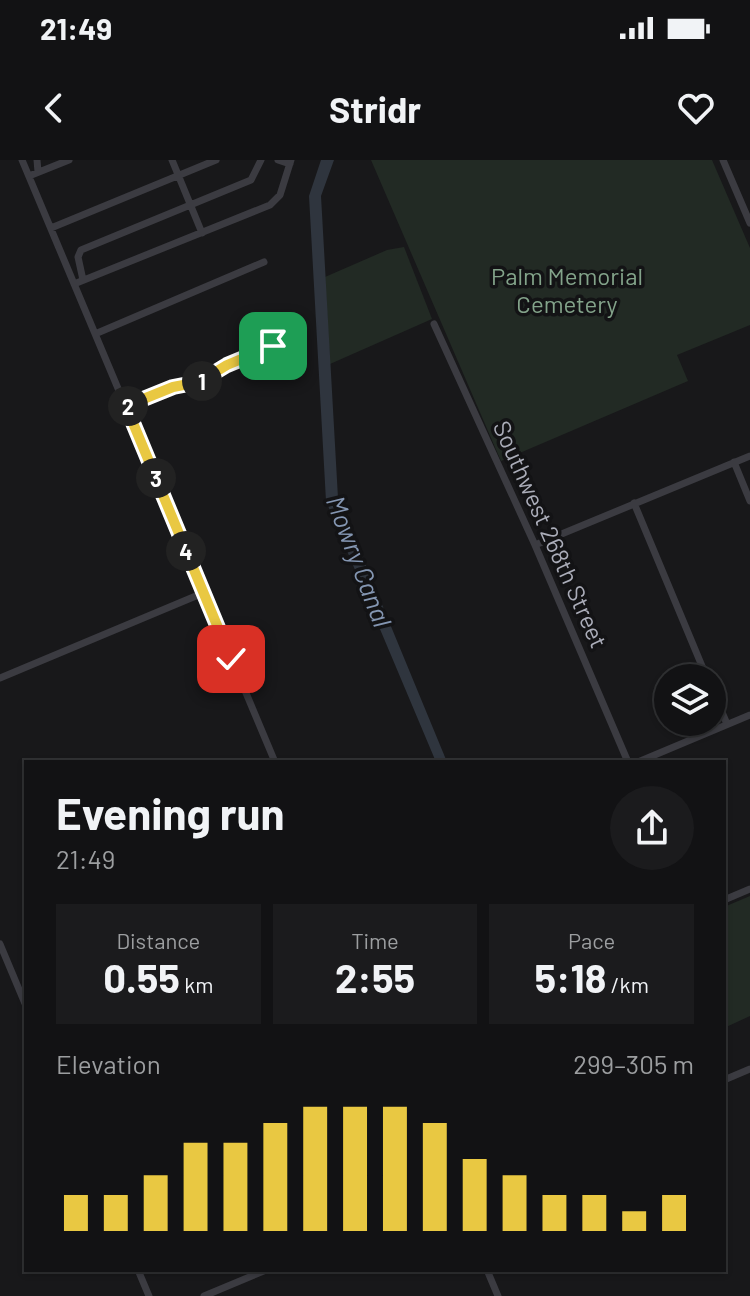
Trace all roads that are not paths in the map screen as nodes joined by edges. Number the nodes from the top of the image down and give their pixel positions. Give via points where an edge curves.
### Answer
1 (22, 160) edge
2 (37, 160) edge
3 (69, 160) edge
4 (172, 160) edge
5 (216, 160) edge
6 (261, 160) edge
7 (278, 160) edge
8 (723, 160) edge
9 (291, 162) edge
10 (38, 172) junction
11 (29, 176) junction
12 (179, 176) junction
13 (191, 205) junction
14 (750, 223) edge
15 (51, 228) junction
16 (202, 233) junction
17 (264, 262) dead end
18 (83, 280) junction
19 (74, 284) junction
20 (434, 324) dead end
21 (95, 334) junction
22 (273, 346) dead end
23 (126, 406) junction
24 (750, 456) edge
25 (734, 462) junction
26 (750, 501) edge
27 (634, 503) junction
28 (535, 545) junction
29 (203, 593) junction
30 (701, 664) edge
31 (0, 678) edge
32 (750, 715) edge
33 (727, 724) joint
34 (274, 760) edge
35 (627, 760) edge
36 (643, 760) edge
37 (750, 889) edge
38 (726, 899) edge
39 (0, 944) edge
40 (24, 1001) edge
41 (750, 1069) edge
42 (726, 1079) edge
43 (139, 1272) edge
44 (261, 1272) edge
45 (488, 1272) edge
46 (149, 1296) edge
47 (204, 1296) edge
48 (498, 1296) edge

1 - 11 street
2 - 10 street
3 - 10 street
4 - 12 street
5 - 12 street
6 - 13 street via 253,179
7 - 9 street
8 - 14 street
9 - 16 street via 273,204
10 - 11 street
11 - 15 street
12 - 13 street
12 - 15 street
13 - 16 street
13 - 18 street via 81,250
15 - 19 street
16 - 18 street
17 - 21 street
18 - 19 street
19 - 21 street
20 - 28 street, Southwest 268th Street
21 - 23 street
22 - 23 street via 199,382
23 - 29 street
24 - 25 street
25 - 26 street
25 - 27 street
27 - 28 street
27 - 30 street
28 - 35 street, Southwest 268th Street
29 - 31 street
29 - 34 street
32 - 33 street
33 - 36 street
37 - 38 street
39 - 40 street
41 - 42 street
43 - 46 street
44 - 47 street
45 - 48 street

